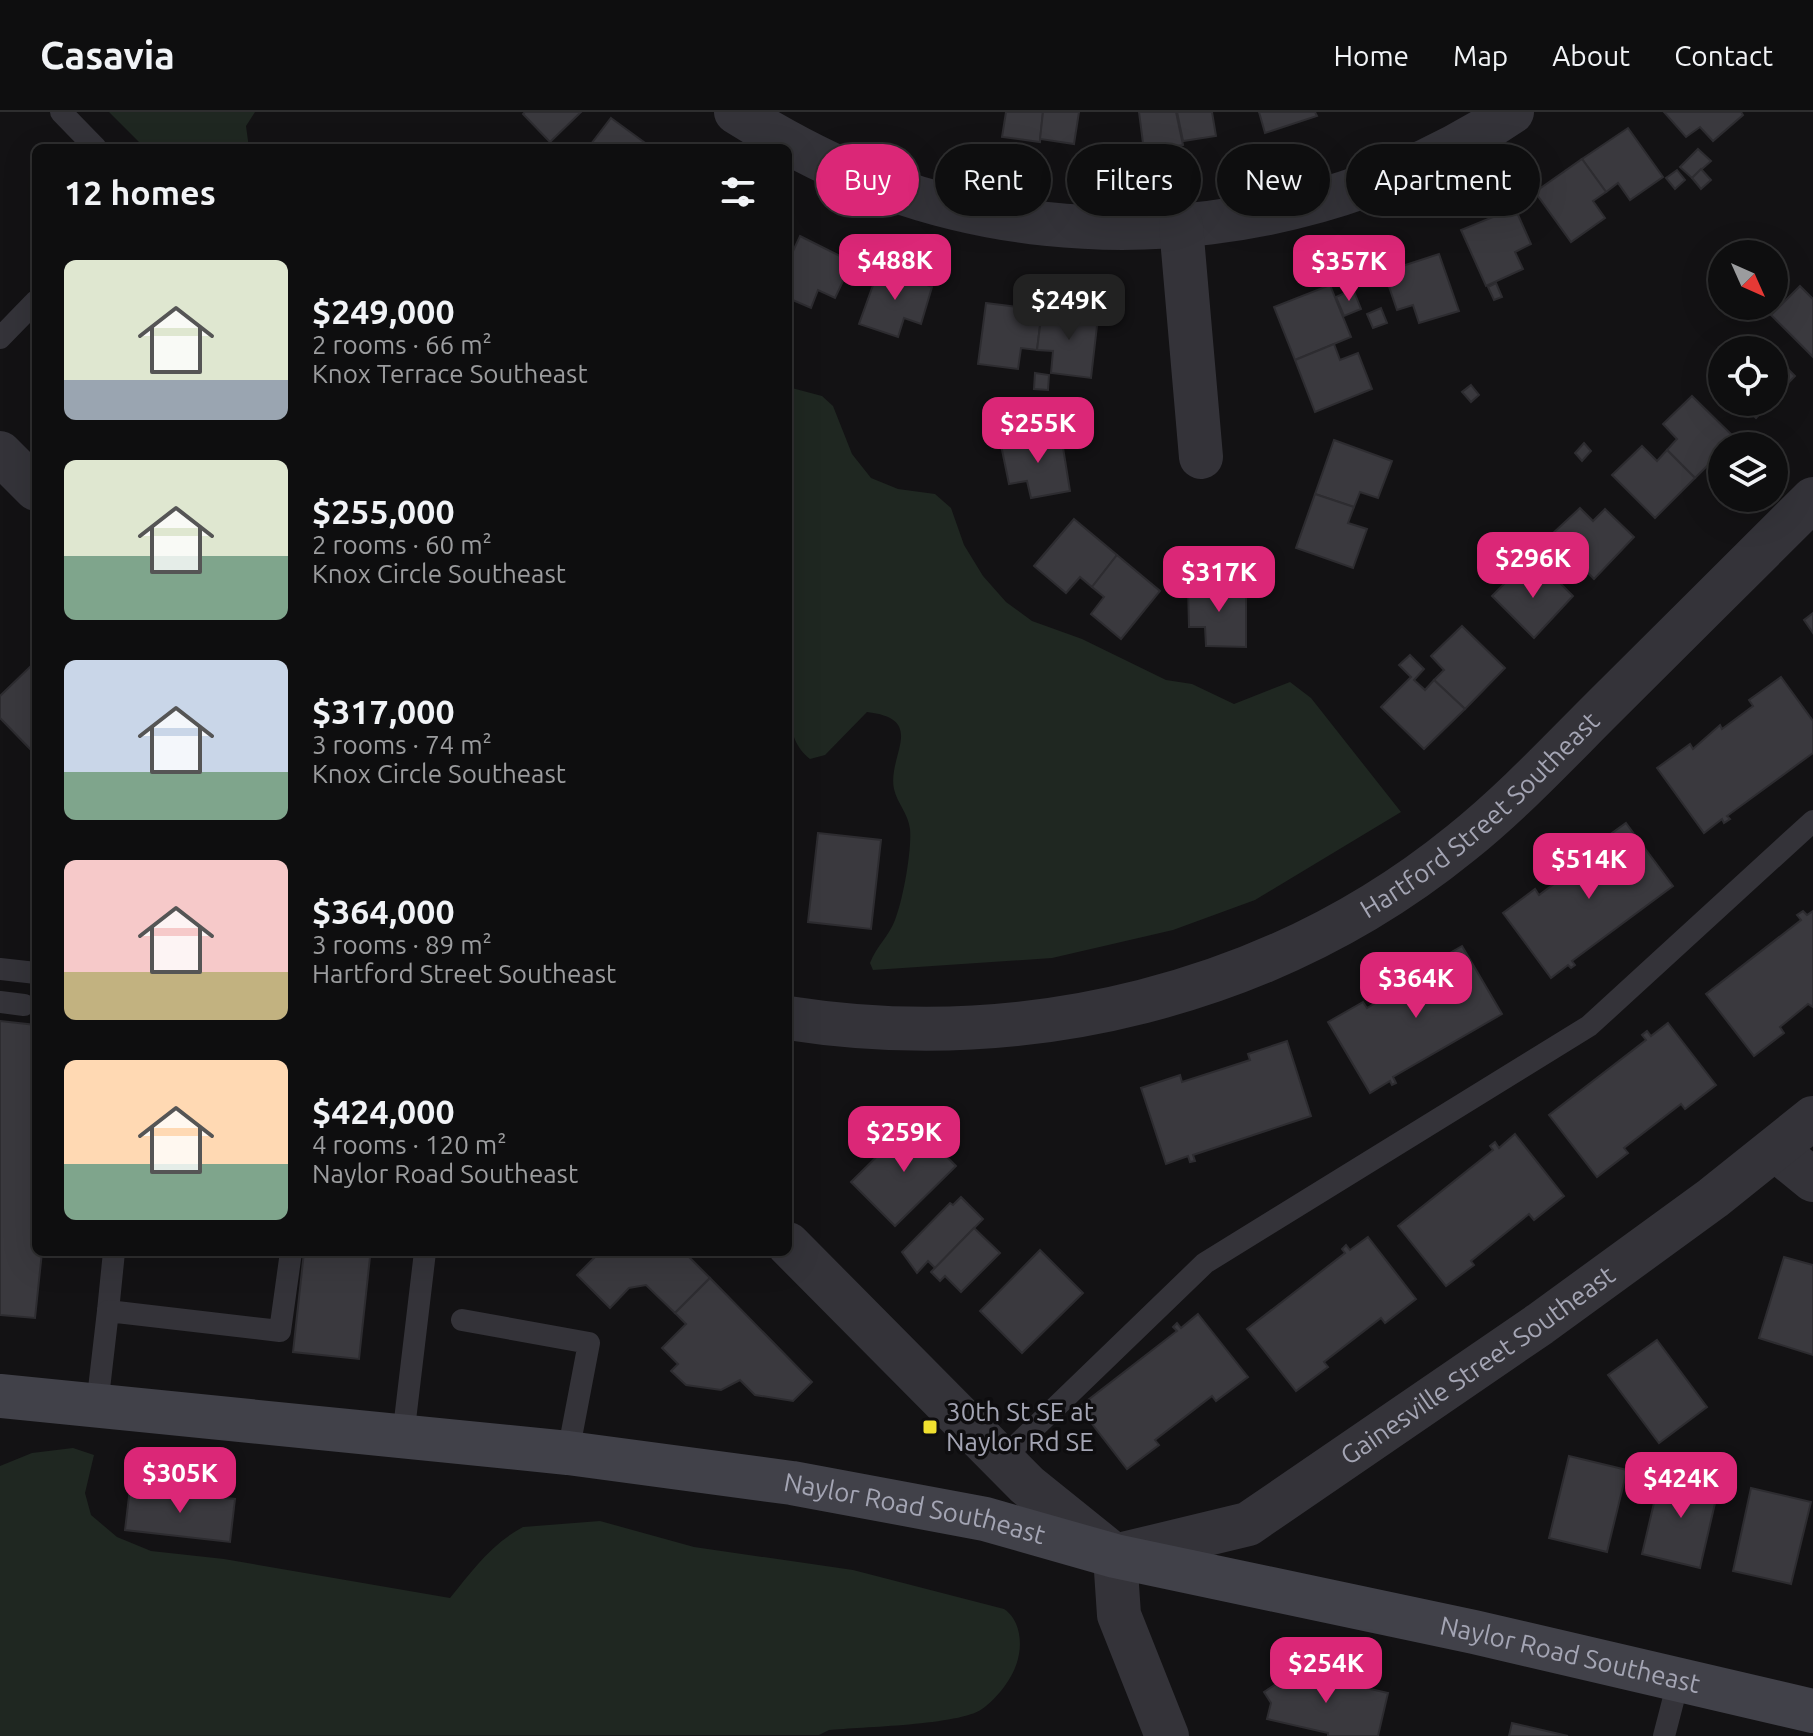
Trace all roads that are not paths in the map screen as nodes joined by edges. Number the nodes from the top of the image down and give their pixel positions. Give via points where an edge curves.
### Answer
1 (61, 112) edge
2 (736, 112) edge
3 (1512, 112) edge
4 (92, 144) edge
5 (791, 144) edge
6 (792, 144) edge
7 (1181, 226) junction
8 (32, 305) edge
9 (0, 338) edge
10 (0, 453) edge
11 (1201, 457) dead end
12 (32, 485) edge
13 (1813, 499) edge
14 (1813, 821) edge
15 (0, 969) edge
16 (32, 973) edge
17 (0, 1002) edge
18 (24, 1005) dead end
19 (792, 1018) edge
20 (1813, 1118) edge
21 (1775, 1149) junction
22 (1813, 1180) edge
23 (792, 1248) edge
24 (114, 1256) edge
25 (290, 1256) edge
26 (425, 1256) edge
27 (108, 1311) junction
28 (462, 1320) dead end
29 (0, 1396) edge
30 (97, 1406) junction
31 (403, 1437) junction
32 (568, 1453) junction
33 (1003, 1458) junction
34 (1115, 1556) junction
35 (1679, 1678) junction
36 (1813, 1711) edge
37 (1167, 1736) edge
38 (1664, 1736) edge

1 - 4 lane
2 - 5 street
3 - 7 street via 1439,154 1365,186 1288,209
6 - 7 street via 869,181 966,210 1070,226
7 - 11 street
8 - 9 lane
10 - 12 street
13 - 19 street, Hartford Street Southeast via 1511,800 1434,864 1312,938 1227,977 1049,1021 926,1029
14 - 33 lane via 1589,1026 1205,1263
15 - 16 lane
17 - 18 lane
20 - 21 street, Gainesville Street Southeast
21 - 22 street
21 - 34 street, Gainesville Street Southeast via 1540,1324 1248,1524
23 - 33 street
24 - 27 lane
25 - 27 lane via 280,1331
26 - 31 lane
27 - 30 lane
28 - 32 lane via 589,1343
29 - 30 main road, Naylor Road Southeast
30 - 31 main road, Naylor Road Southeast
31 - 32 main road, Naylor Road Southeast
32 - 34 main road, Naylor Road Southeast via 864,1496 985,1519
33 - 34 street via 1027,1485
34 - 35 main road, Naylor Road Southeast
34 - 37 street via 1119,1615
35 - 36 main road, Naylor Road Southeast
35 - 38 lane

